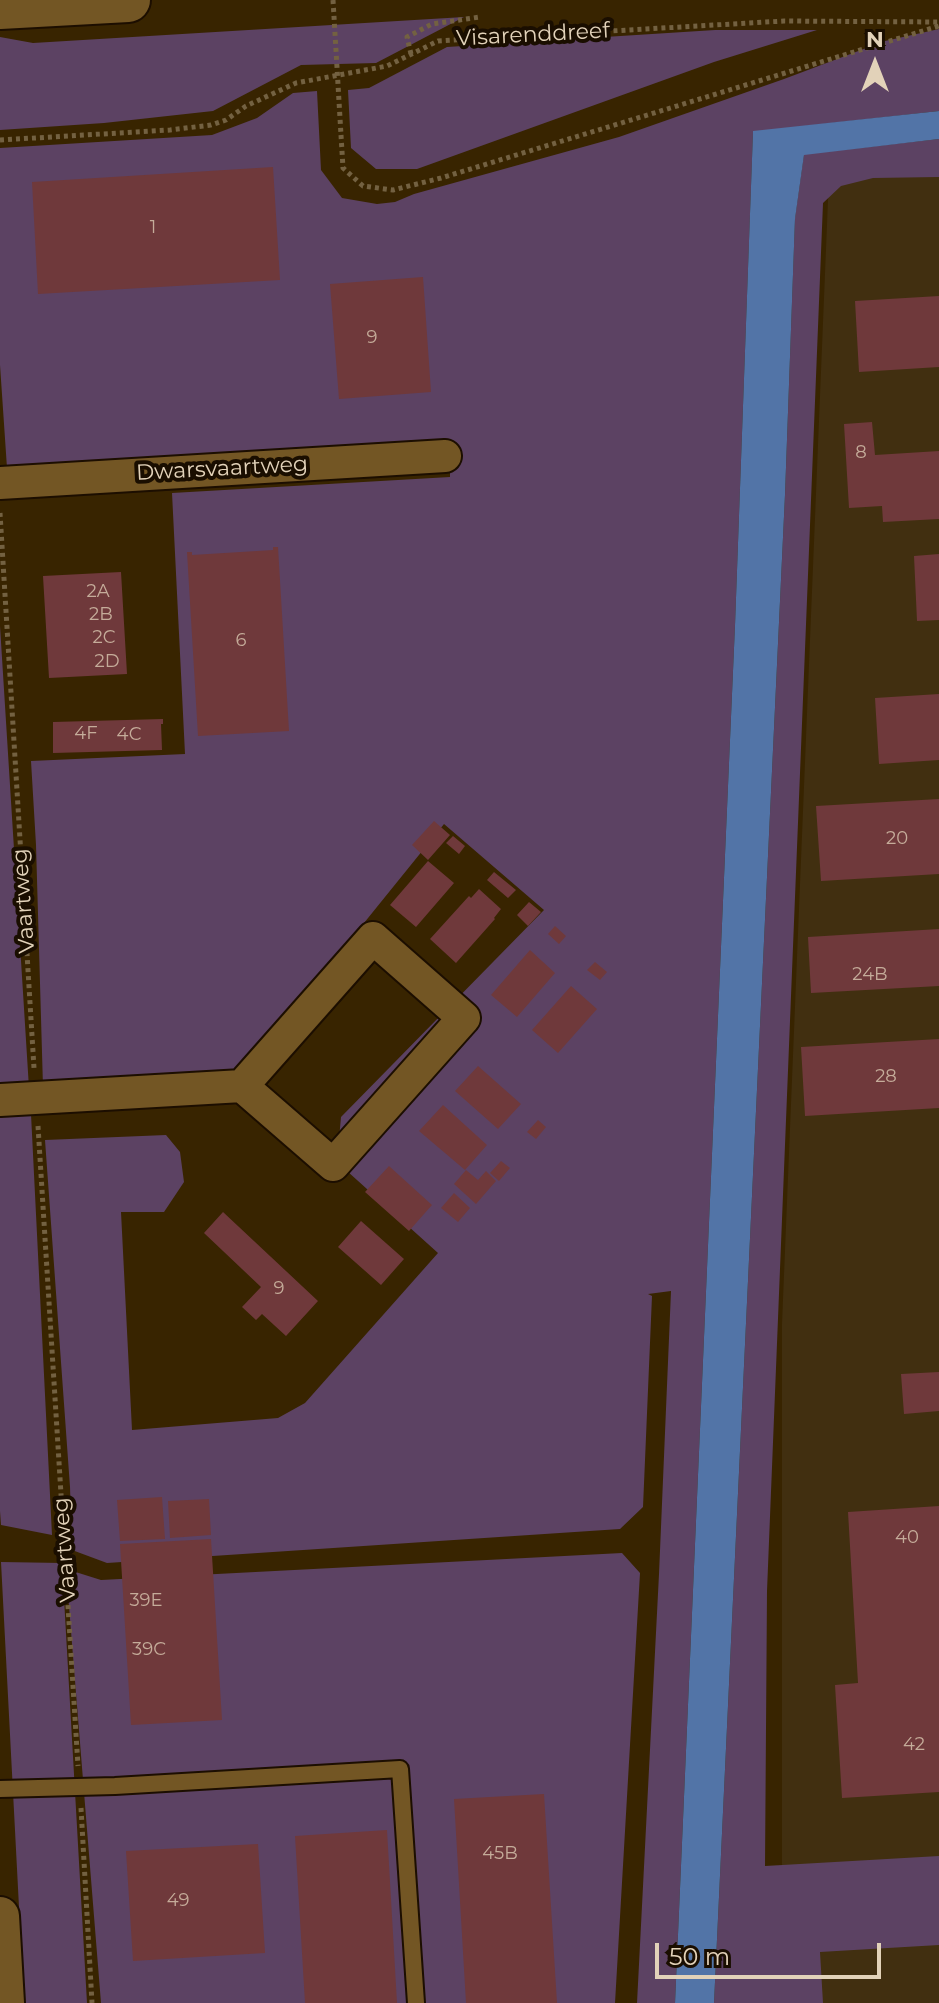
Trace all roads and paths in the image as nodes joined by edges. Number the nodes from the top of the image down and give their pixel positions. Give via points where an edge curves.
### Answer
1 (128, 0) edge
2 (333, 0) edge
3 (0, 7) edge
4 (480, 17) dead end
5 (939, 24) edge
6 (411, 54) junction
7 (0, 140) edge
8 (445, 456) dead end
9 (0, 483) edge
10 (0, 513) edge
11 (3, 607) edge
12 (242, 1086) junction
13 (36, 1097) junction
14 (0, 1100) edge
15 (80, 1786) junction
16 (0, 1789) edge
17 (1, 1940) edge
18 (5, 2003) edge
19 (92, 2003) edge
20 (416, 2003) edge

1 - 3 main road
2 - 5 path, bridge via 343,168 363,186 393,190
4 - 6 path via 432,24 407,37
5 - 6 path, Visarenddreef via 784,21 438,41
6 - 7 path, Visarenddreef via 387,66 296,83 211,125
8 - 9 street, Dwarsvaartweg
10 - 11 path, Vaartweg
11 - 13 path, Vaartweg
12 - 12 street via 373,938 464,1018 333,1165
12 - 13 street
13 - 14 street
13 - 15 path, Vaartweg
15 - 16 lane
15 - 19 path, Vaartweg
15 - 20 lane via 400,1769
17 - 18 street

